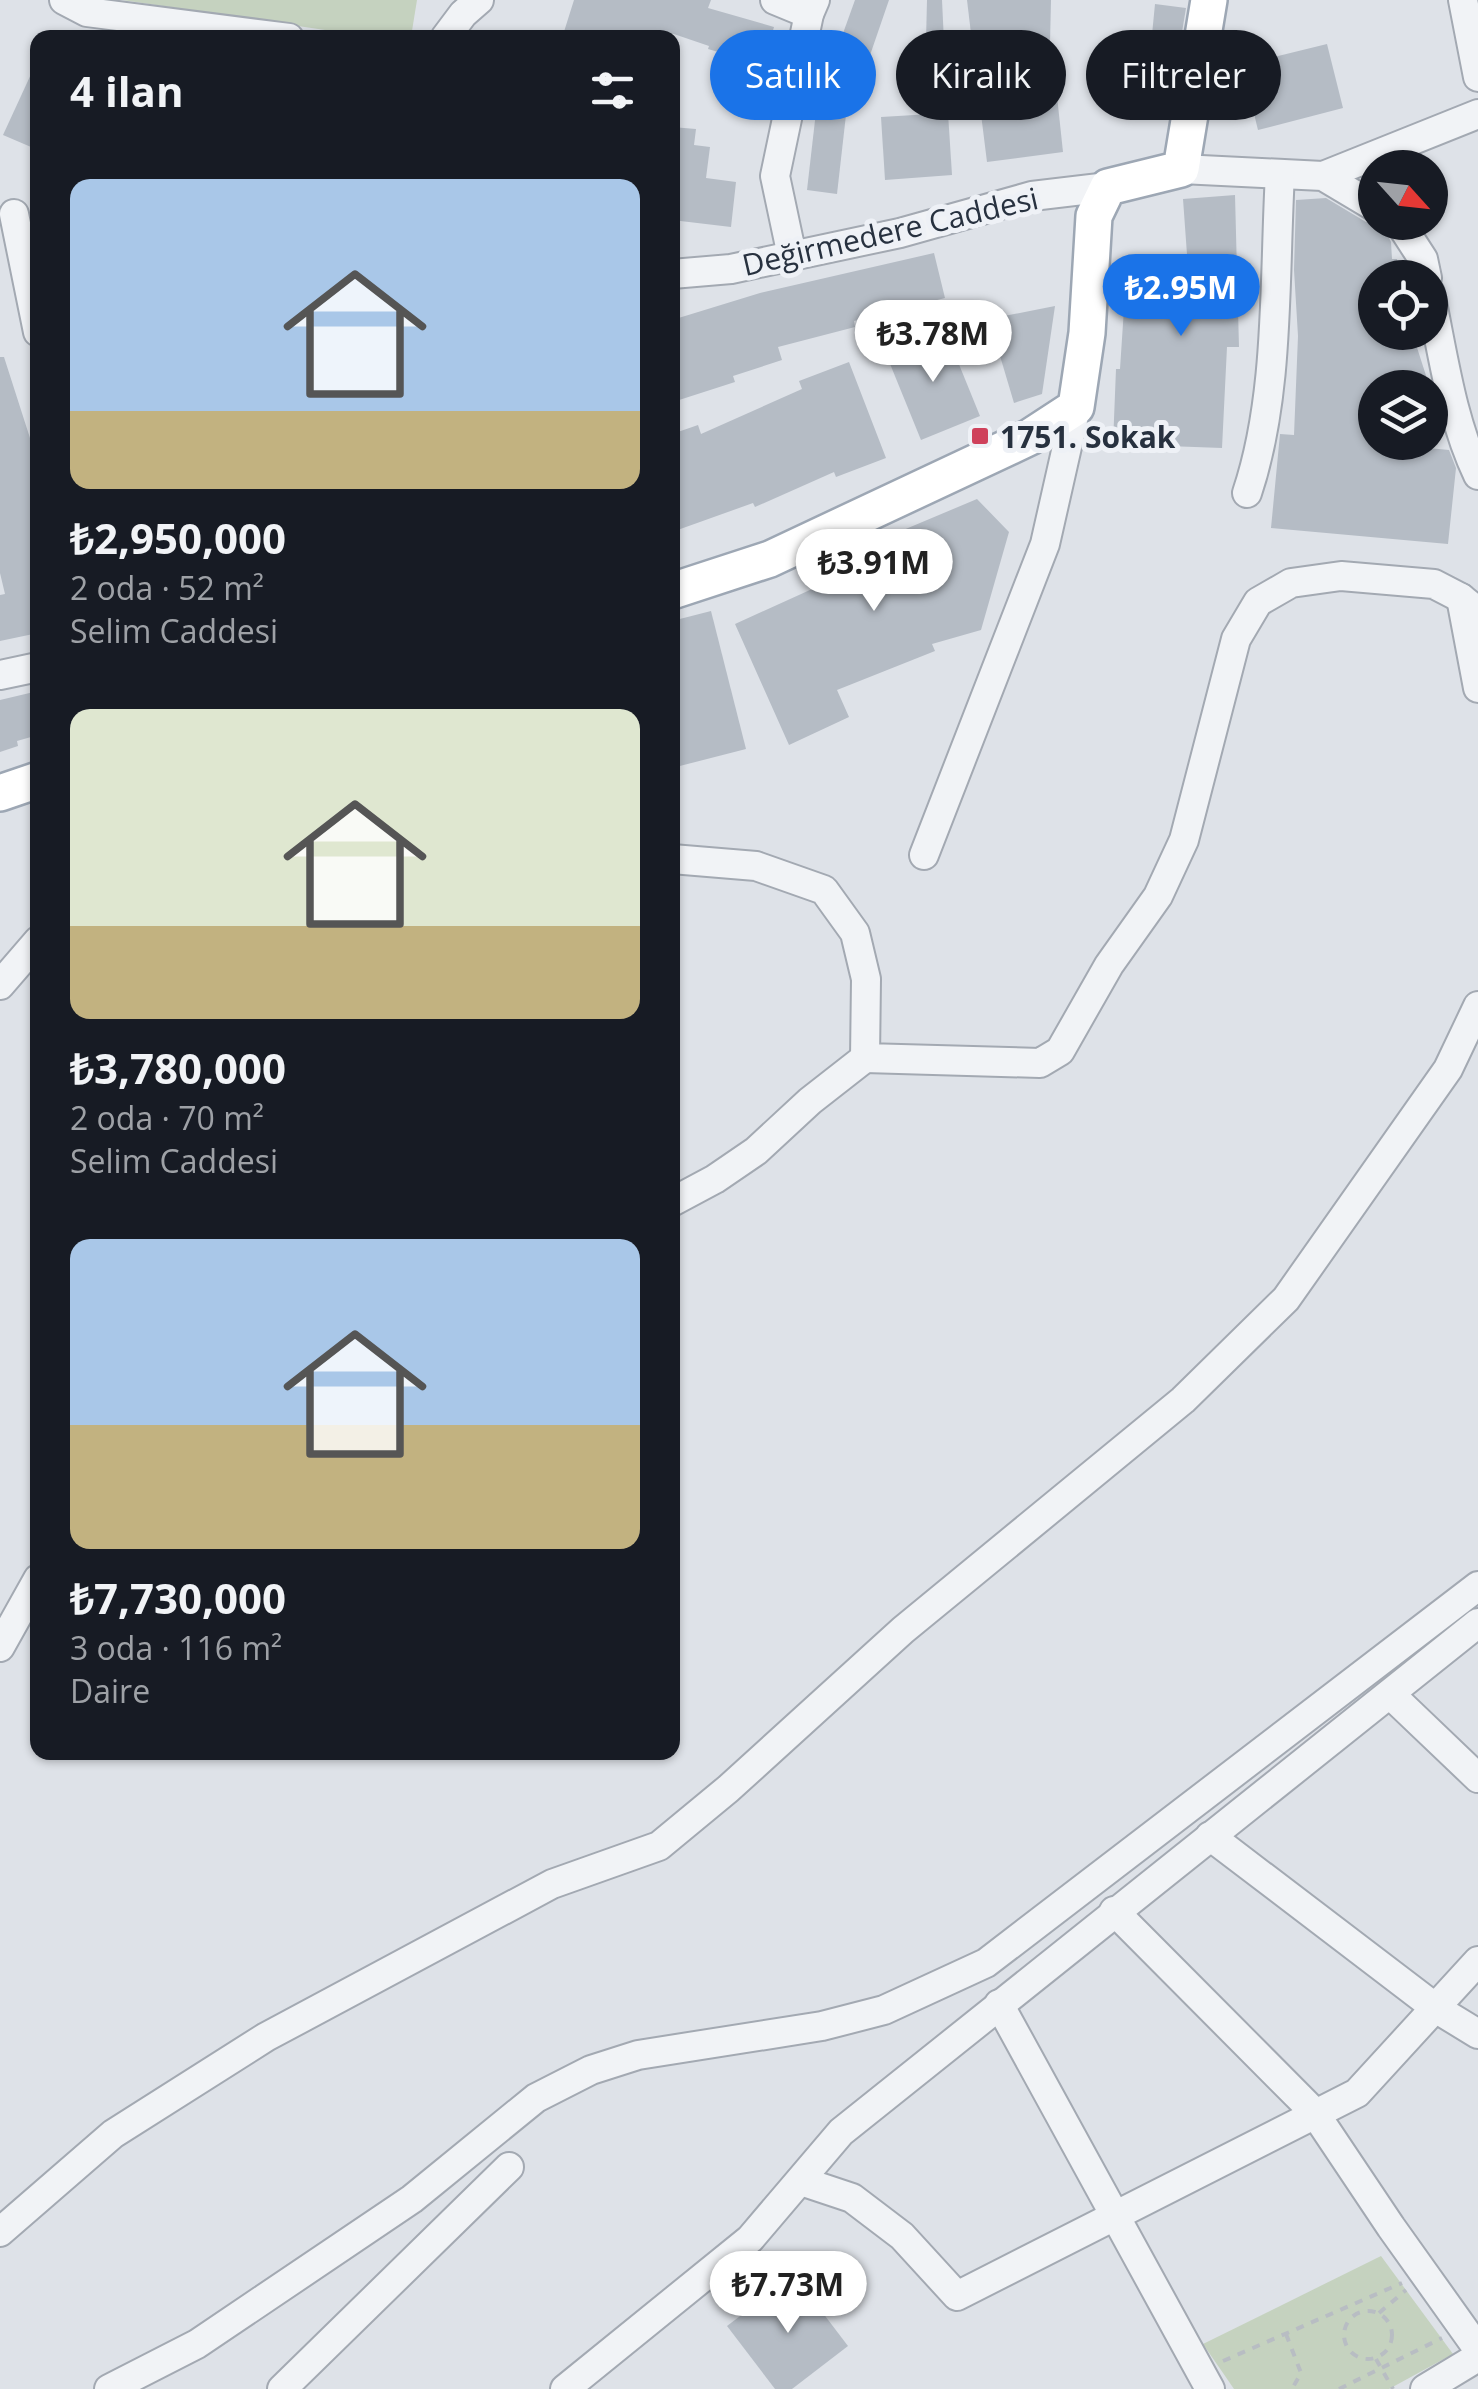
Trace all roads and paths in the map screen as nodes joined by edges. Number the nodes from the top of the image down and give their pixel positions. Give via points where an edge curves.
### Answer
1 (64, 0) edge
2 (775, 0) edge
3 (1210, 0) edge
4 (1463, 0) edge
5 (464, 5) edge
6 (812, 7) edge
7 (227, 30) edge
8 (450, 30) edge
9 (1478, 77) edge
10 (1478, 114) edge
11 (1181, 169) junction
12 (1280, 174) junction
13 (1322, 176) junction
14 (1108, 187) junction
15 (1358, 197) edge
16 (17, 214) edge
17 (792, 256) junction
18 (680, 273) edge
19 (30, 287) edge
20 (1448, 347) edge
21 (1467, 405) edge
22 (1076, 407) junction
23 (1478, 475) edge
24 (1247, 493) dead end
25 (680, 588) edge
26 (1470, 605) edge
27 (30, 668) edge
28 (0, 675) edge
29 (1478, 688) edge
30 (30, 783) edge
31 (0, 793) edge
32 (924, 855) dead end
33 (680, 861) edge
34 (30, 950) edge
35 (0, 985) edge
36 (1478, 1006) edge
37 (865, 1058) junction
38 (680, 1198) edge
39 (1478, 1586) edge
40 (30, 1594) edge
41 (1478, 1623) edge
42 (0, 1647) edge
43 (1390, 1694) junction
44 (1478, 1778) edge
45 (1210, 1836) junction
46 (1114, 1911) junction
47 (1478, 1961) edge
48 (999, 2004) junction
49 (1437, 2009) junction
50 (1478, 2034) edge
51 (1314, 2112) junction
52 (509, 2167) dead end
53 (802, 2181) junction
54 (1115, 2219) junction
55 (0, 2232) edge
56 (1425, 2273) junction
57 (1354, 2305) junction
58 (1360, 2311) junction
59 (1379, 2312) junction
60 (1286, 2334) junction
61 (1470, 2338) edge
62 (1478, 2357) edge
63 (1376, 2359) junction
64 (1381, 2369) junction
65 (1205, 2380) edge
66 (108, 2389) edge
67 (282, 2389) edge
68 (565, 2389) edge
69 (1292, 2389) edge
70 (1339, 2389) edge
71 (1393, 2389) edge
72 (1426, 2389) edge

1 - 7 street via 87,12
2 - 6 street
3 - 11 main road
4 - 9 street
5 - 8 street
6 - 17 street via 775,176
10 - 13 street
11 - 12 street
11 - 14 main road
12 - 13 street
12 - 24 street via 1261,450
13 - 15 street
14 - 17 street, Değirmedere Caddesi via 1032,196
14 - 22 main road via 1094,216
16 - 19 street
17 - 18 street, Değirmedere Caddesi
20 - 21 street
21 - 23 street
22 - 25 main road via 1030,437 770,559
22 - 32 street via 1045,544
26 - 29 street
26 - 37 street via 1434,584 1341,576 1291,583 1258,602 1236,639 1184,840 1158,896 1060,1050 1040,1062
27 - 28 street
30 - 31 main road
33 - 37 street via 756,866 824,890 855,933 866,979
34 - 35 street
36 - 55 street via 1448,1069 1286,1299 1184,1400 903,1630 686,1824 658,1846 552,1884 266,2037 113,2134
37 - 38 street via 756,1151
39 - 66 street via 986,1963 884,2010 638,2055 591,2070 536,2098 412,2199 197,2344
40 - 42 street
41 - 43 street
43 - 44 street
43 - 45 street
45 - 46 street
45 - 49 street
46 - 48 street
46 - 51 street
47 - 49 street
48 - 53 street via 841,2132
48 - 54 street
49 - 50 street
49 - 51 street via 1357,2092
51 - 54 street
51 - 56 street
52 - 67 street
53 - 54 street via 852,2198 902,2236 957,2296
53 - 68 street via 750,2238
54 - 65 street
56 - 57 path
56 - 59 path
56 - 61 street
57 - 58 path
57 - 60 path
58 - 59 path
58 - 63 path via 1345,2324 1344,2343 1356,2357
59 - 63 path via 1392,2331 1390,2346
60 - 65 path
60 - 69 path via 1301,2373
61 - 64 path
62 - 72 street
63 - 64 path
64 - 70 path
64 - 71 path

